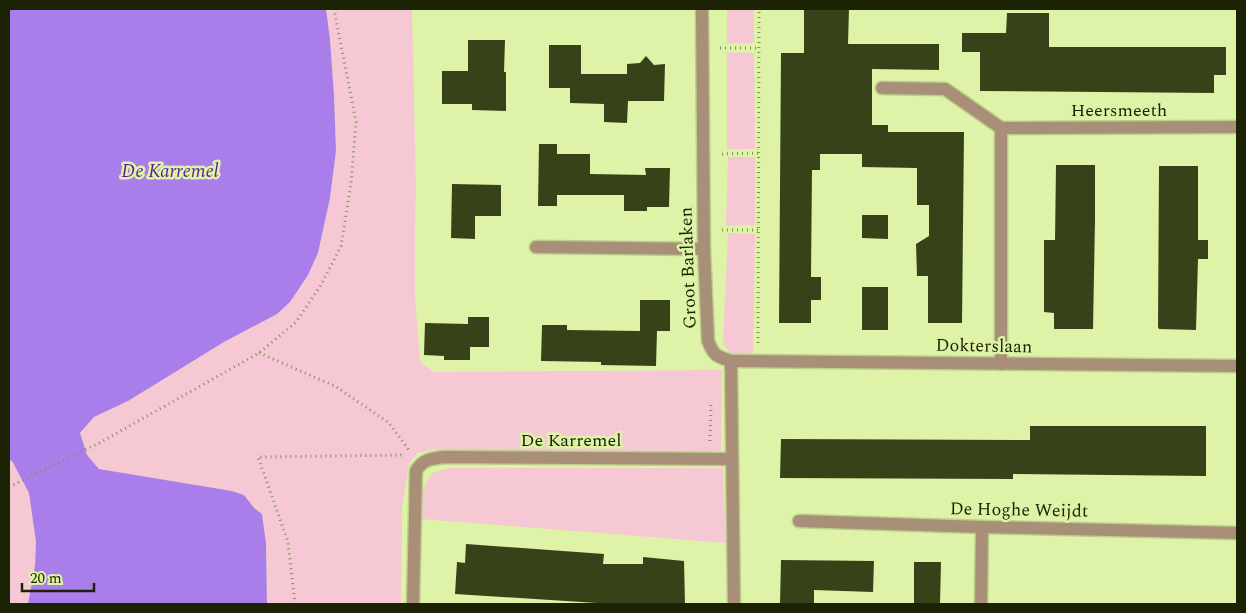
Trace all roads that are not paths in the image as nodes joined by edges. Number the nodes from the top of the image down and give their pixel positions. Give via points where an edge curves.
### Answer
1 (702, 9) edge
2 (882, 88) dead end
3 (1237, 127) edge
4 (1001, 128) junction
5 (536, 248) dead end
6 (704, 249) junction
7 (731, 361) junction
8 (1001, 364) junction
9 (1237, 366) edge
10 (732, 459) junction
11 (800, 521) dead end
12 (982, 527) junction
13 (1237, 533) edge
14 (413, 604) edge
15 (734, 604) edge
16 (980, 604) edge

1 - 6 street, Groot Barlaken
2 - 4 street via 945,89
3 - 4 street, Heersmeeth
4 - 8 street
5 - 6 street
6 - 7 street, Groot Barlaken via 708,341 717,356
7 - 8 street, Dokterslaan
7 - 10 street
8 - 9 street, Dokterslaan
10 - 14 street, De Karremel via 444,457 426,461 416,471
10 - 15 street
11 - 12 street, De Hoghe Weijdt
12 - 13 street, De Hoghe Weijdt
12 - 16 street

